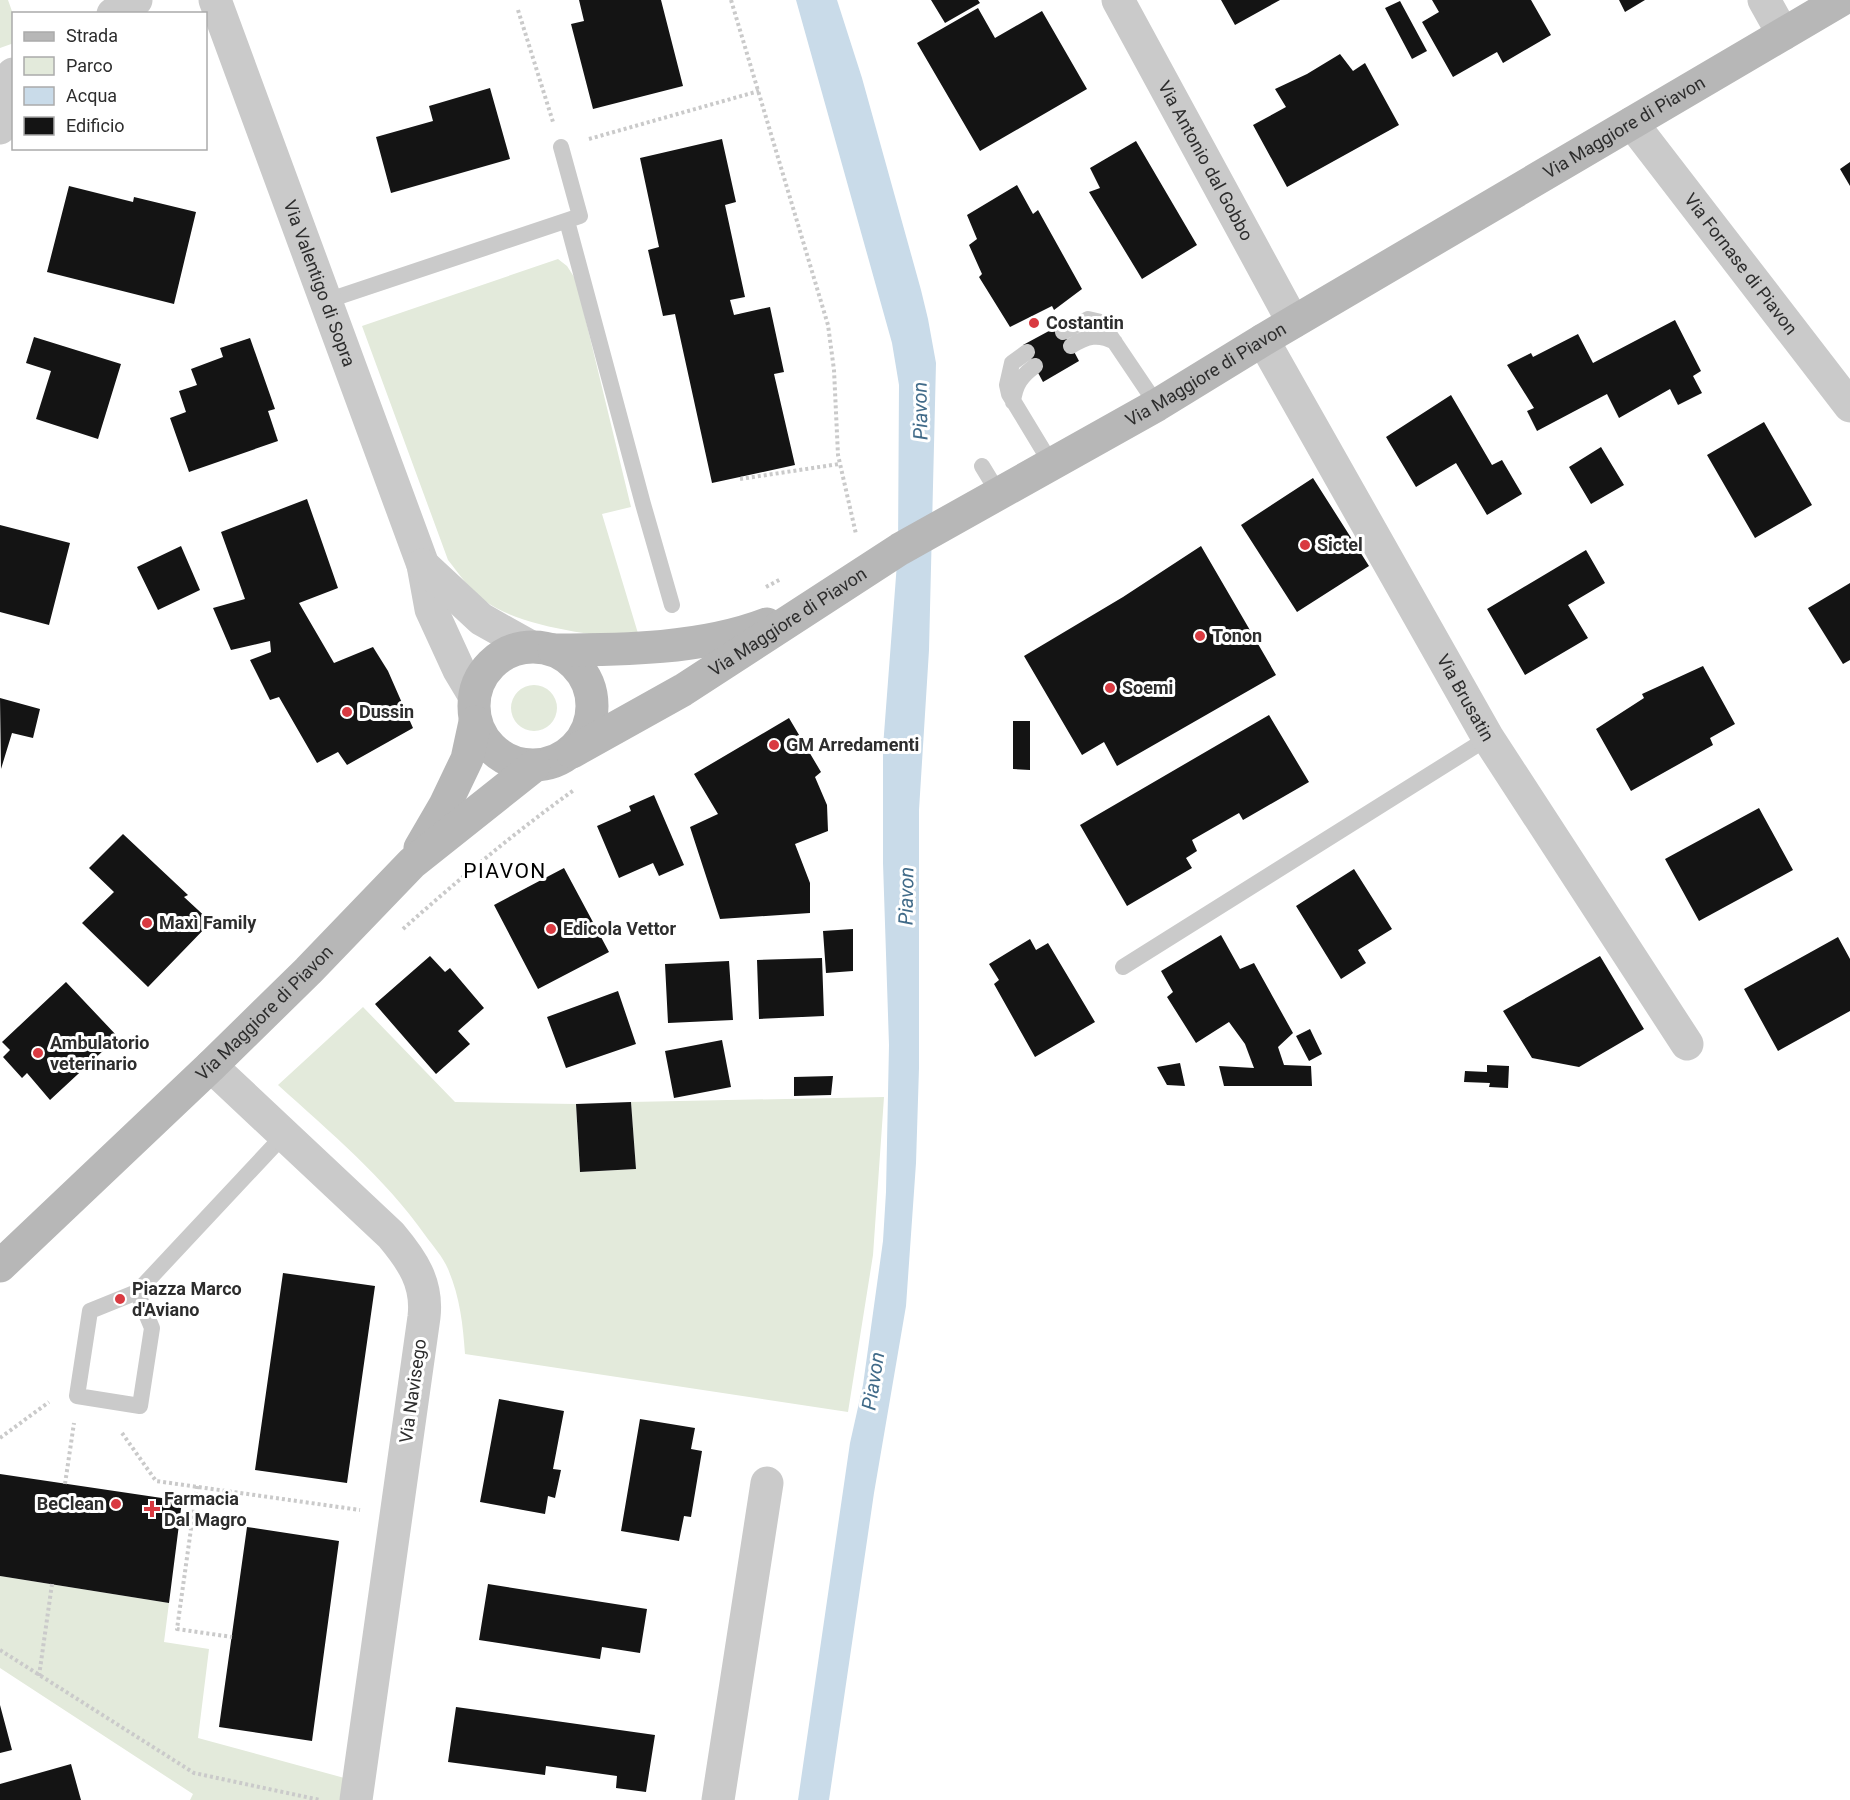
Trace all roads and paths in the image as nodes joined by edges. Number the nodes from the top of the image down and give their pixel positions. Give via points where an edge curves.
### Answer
1 (136, 0) edge
2 (215, 0) edge
3 (731, 0) edge
4 (1118, 0) edge
5 (1764, 0) edge
6 (1841, 0) edge
7 (518, 10) dead end
8 (116, 12) edge
9 (1783, 34) junction
10 (12, 78) edge
11 (759, 91) junction
12 (1632, 123) junction
13 (0, 128) edge
14 (561, 147) junction
15 (567, 221) junction
16 (326, 302) junction
17 (1293, 322) junction
18 (1067, 339) dead end
19 (1263, 340) junction
20 (1031, 359) dead end
21 (1157, 405) junction
22 (1850, 406) edge
23 (839, 464) junction
24 (1052, 465) junction
25 (982, 466) dead end
26 (740, 479) dead end
27 (999, 495) junction
28 (866, 531) dead end
29 (423, 565) junction
30 (791, 574) dead end
31 (762, 589) dead end
32 (672, 605) dead end
33 (807, 608) junction
34 (542, 648) junction
35 (475, 708) junction
36 (1488, 738) junction
37 (572, 752) junction
38 (534, 766) junction
39 (574, 789) dead end
40 (412, 863) junction
41 (398, 934) dead end
42 (1123, 967) dead end
43 (1687, 1044) dead end
44 (211, 1066) junction
45 (284, 1136) junction
46 (0, 1266) edge
47 (137, 1292) junction
48 (79, 1388) junction
49 (101, 1399) junction
50 (0, 1438) edge
51 (767, 1483) dead end
52 (65, 1484) dead end
53 (197, 1486) junction
54 (396, 1515) junction
55 (52, 1584) dead end
56 (232, 1637) dead end
57 (0, 1650) edge
58 (39, 1676) junction
59 (320, 1800) edge
60 (356, 1800) edge
61 (718, 1800) edge

1 - 8 street
2 - 16 street, Via Valentigo di Sopra
3 - 11 path
4 - 17 street, Via Antonio dal Gobbo
5 - 9 street
6 - 9 main road, Via Maggiore di Piavon
7 - 14 path
9 - 12 main road, Via Maggiore di Piavon
10 - 13 street
11 - 14 path
11 - 23 path via 828,325
12 - 17 main road, Via Maggiore di Piavon
12 - 22 street, Via Fornase di Piavon
14 - 15 lane via 580,216
15 - 16 lane
15 - 32 lane
16 - 29 street, Via Valentigo di Sopra
17 - 19 main road, Via Maggiore di Piavon
18 - 21 lane via 1088,319 1101,322
19 - 21 main road, Via Maggiore di Piavon
19 - 36 street, Via Brusatin
20 - 24 lane via 1014,390 1013,403
21 - 24 main road, Via Maggiore di Piavon
23 - 26 path
23 - 28 path via 857,538
24 - 27 main road, Via Maggiore di Piavon
25 - 27 lane
27 - 33 main road, Via Maggiore di Piavon via 945,523
29 - 34 street, Via Valentigo di Sopra via 481,619
29 - 35 street, Via Valentigo di Sopra via 431,609
30 - 31 path
33 - 34 main road via 759,627 671,646
33 - 37 main road, Via Maggiore di Piavon via 683,690
34 - 35 main road via 509,650 493,661 481,677
34 - 37 main road via 572,660 585,676 592,695 592,716 585,736
35 - 38 main road via 484,740 497,754 514,763
35 - 40 main road via 467,759
36 - 42 lane
36 - 43 street, Via Brusatin
37 - 38 main road, Via Maggiore di Piavon via 554,762
38 - 40 main road, Via Maggiore di Piavon
39 - 41 path via 469,870
40 - 44 main road, Via Maggiore di Piavon
44 - 45 street, Via Navisego
44 - 46 main road, Via Maggiore di Piavon
45 - 47 lane
45 - 54 street, Via Navisego via 391,1235 414,1266 425,1293
47 - 48 lane via 90,1311
47 - 49 lane via 152,1328 140,1406
48 - 49 lane
48 - 50 path
48 - 52 path
49 - 53 path via 156,1481
51 - 61 street
53 - 54 path
53 - 56 path via 177,1629
54 - 60 street, Via Navisego
55 - 58 path
57 - 58 path
58 - 59 path via 194,1773

